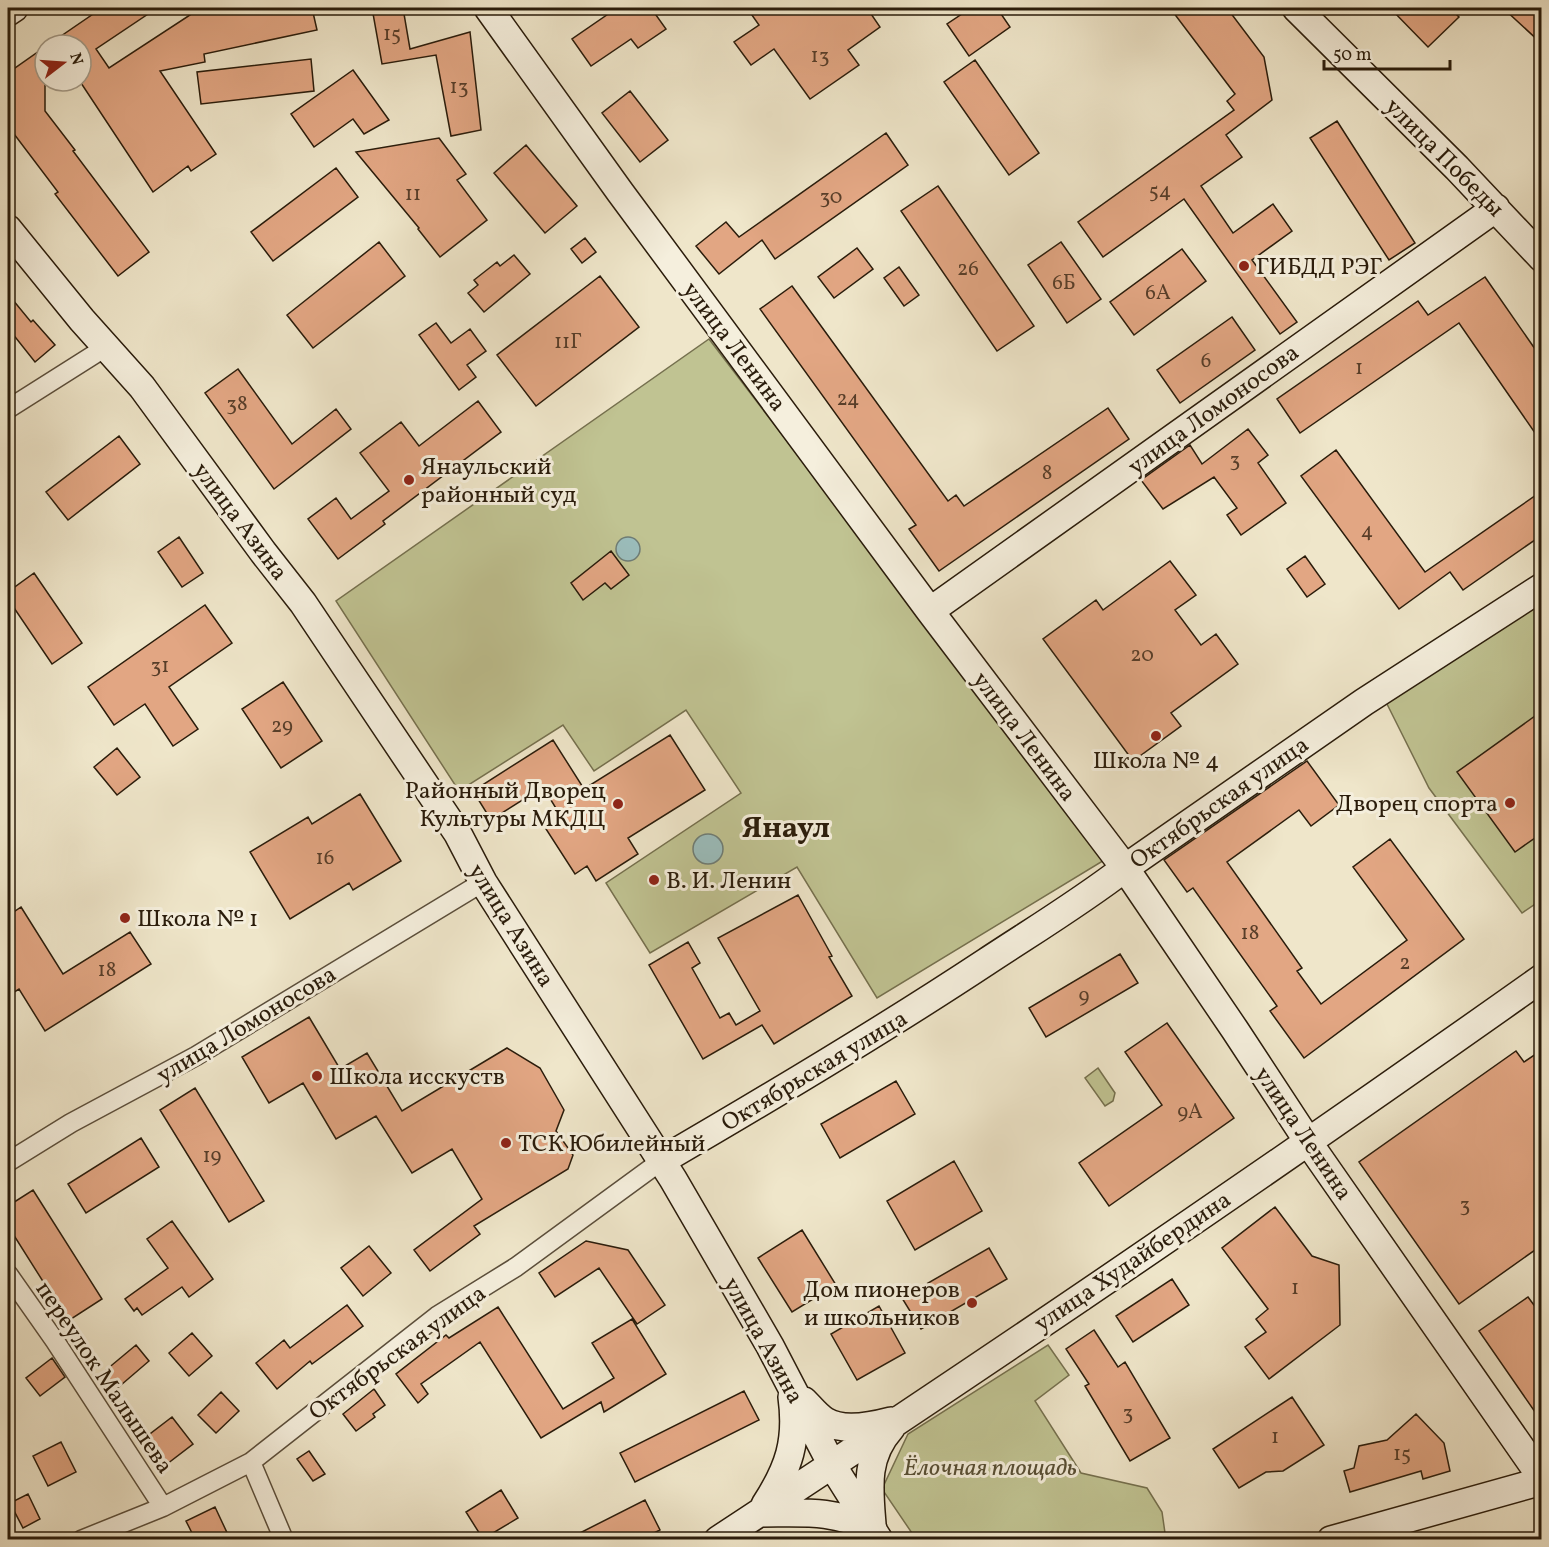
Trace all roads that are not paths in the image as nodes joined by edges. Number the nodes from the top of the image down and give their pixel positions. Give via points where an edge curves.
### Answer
1 (14, 8) edge
2 (488, 8) edge
3 (1296, 8) edge
4 (8, 12) edge
5 (1496, 208) junction
6 (8, 229) edge
7 (1542, 258) edge
8 (106, 347) junction
9 (8, 410) edge
10 (1542, 587) edge
11 (930, 611) junction
12 (1125, 867) junction
13 (483, 882) junction
14 (1542, 978) edge
15 (1308, 1142) junction
16 (661, 1161) junction
17 (8, 1162) edge
18 (8, 1274) edge
19 (792, 1389) junction
20 (898, 1420) junction
21 (251, 1462) junction
22 (832, 1465) junction
23 (1542, 1480) edge
24 (163, 1507) junction
25 (759, 1513) junction
26 (876, 1534) edge
27 (81, 1539) edge
28 (284, 1539) edge
29 (718, 1539) edge
30 (1331, 1539) edge

1 - 4 street
2 - 11 street, улица Ленина
3 - 5 street, улица Победы
5 - 7 street, улица Победы
5 - 11 street, улица Ломоносова
6 - 8 street, улица Азина
8 - 9 street
8 - 13 street, улица Азина via 142,387 303,603 458,834
10 - 12 street, Октябрьская улица via 1364,702
11 - 12 street, улица Ленина
12 - 15 street, улица Ленина
12 - 16 street, Октябрьская улица via 1095,891 918,1007
13 - 16 street, улица Азина
13 - 17 street, улица Ломоносова via 196,1056
14 - 15 street, улица Худайбердина
15 - 20 street, улица Худайбердина
15 - 23 street, улица Ленина
16 - 19 street, улица Азина
16 - 21 street, Октябрьская улица via 516,1267 437,1316
18 - 24 street, переулок Малышева
19 - 20 street via 825,1421 869,1426
19 - 22 street, улица Азина
19 - 25 street via 791,1452 786,1470
20 - 22 street, улица Худайбердина
20 - 26 street via 879,1441 868,1483
21 - 24 street, Октябрьская улица
21 - 28 street
22 - 25 street, улица Худайбердина
22 - 26 street, улица Азина
23 - 30 street
24 - 27 street, Октябрьская улица
25 - 26 street via 827,1513 854,1520
25 - 29 street, улица Худайбердина

